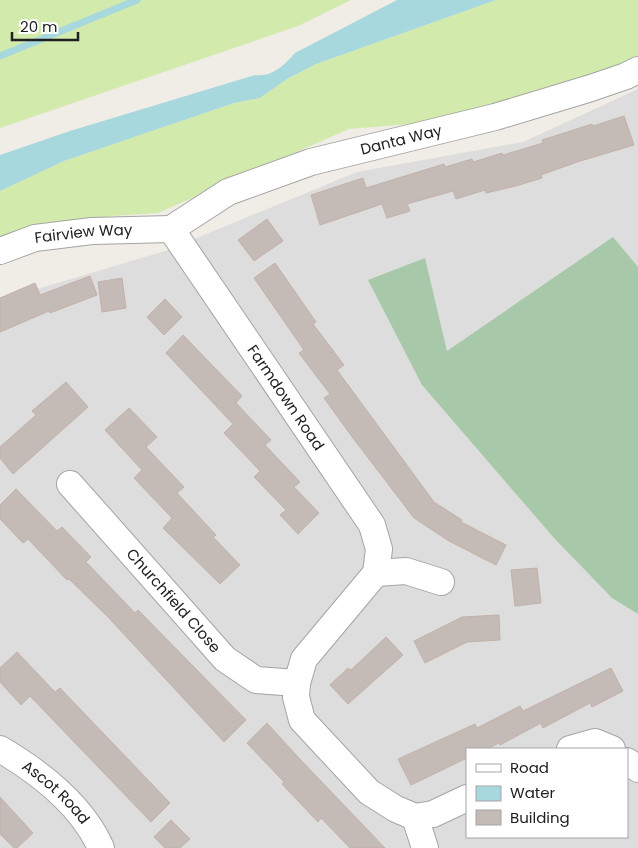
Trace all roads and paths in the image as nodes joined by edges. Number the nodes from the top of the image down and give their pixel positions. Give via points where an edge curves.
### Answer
1 (634, 80) edge
2 (170, 229) junction
3 (0, 251) edge
4 (70, 484) dead end
5 (376, 573) junction
6 (441, 582) dead end
7 (297, 683) junction
8 (574, 748) edge
9 (610, 748) edge
10 (0, 749) edge
11 (628, 761) edge
12 (638, 769) edge
13 (466, 798) edge
14 (415, 817) junction
15 (101, 848) edge
16 (425, 848) edge

1 - 2 street, Danta Way via 311,162 228,192
2 - 3 street, Fairview Way via 92,231 35,238
2 - 5 street, Farmdown Road via 372,525 379,550
4 - 7 street, Churchfield Close via 225,659 256,680
5 - 6 street via 406,571
5 - 7 street via 304,659
7 - 14 street via 296,697 302,720 369,792
8 - 9 street via 595,742
10 - 15 street, Ascot Road via 58,791 93,831
11 - 12 street
13 - 14 street via 433,814
14 - 16 street

